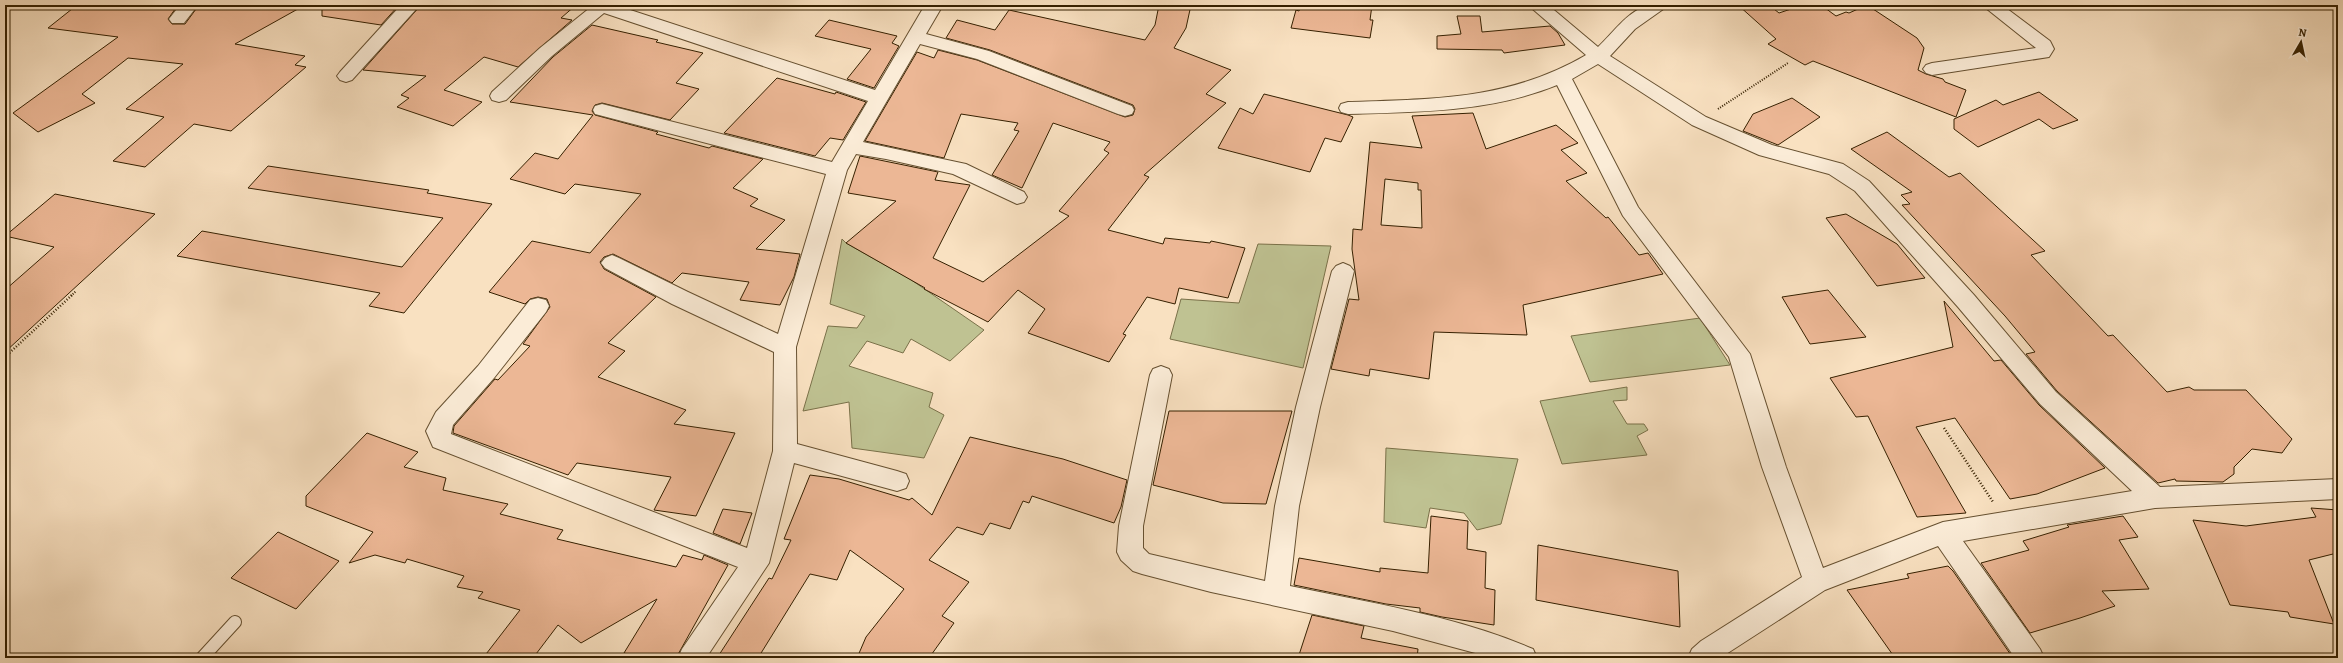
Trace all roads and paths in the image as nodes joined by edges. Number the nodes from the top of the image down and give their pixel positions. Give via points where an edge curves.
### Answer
1 (190, 5) edge
2 (411, 5) edge
3 (934, 5) edge
4 (1537, 5) edge
5 (1660, 5) edge
6 (1991, 5) edge
7 (600, 6) edge
8 (178, 19) dead end
9 (914, 38) junction
10 (1598, 56) junction
11 (1788, 63) dead end
12 (1932, 68) dead end
13 (346, 76) dead end
14 (1562, 77) junction
15 (499, 96) dead end
16 (879, 98) junction
17 (1348, 108) dead end
18 (602, 110) dead end
19 (1125, 110) dead end
20 (1699, 122) junction
21 (850, 147) junction
22 (837, 170) junction
23 (1017, 197) dead end
24 (612, 263) dead end
25 (1343, 271) dead end
26 (76, 291) dead end
27 (538, 306) dead end
28 (785, 347) junction
29 (5, 358) edge
30 (1161, 375) dead end
31 (1944, 428) dead end
32 (785, 451) junction
33 (897, 481) dead end
34 (2338, 488) edge
35 (2154, 498) junction
36 (2007, 522) junction
37 (1943, 533) junction
38 (756, 563) junction
39 (1816, 582) junction
40 (1276, 594) junction
41 (235, 622) dead end
42 (202, 658) edge
43 (691, 658) edge
44 (1524, 658) edge
45 (1701, 658) edge
46 (2031, 658) edge

1 - 8 street
2 - 13 street
3 - 9 street
4 - 10 street
5 - 10 street via 1634,20
6 - 12 street via 2044,45 2043,53
7 - 15 street
7 - 16 street
9 - 16 street
9 - 19 street via 983,55
10 - 14 street
10 - 20 street
11 - 20 path
14 - 17 street via 1496,98 1467,103
14 - 39 street via 1630,211 1739,354 1774,468
16 - 21 street
18 - 22 street
20 - 35 street via 1766,150 1836,169 1862,186 1966,301 2048,398
21 - 22 street
21 - 23 street via 886,152 959,169
22 - 28 street
24 - 28 street
25 - 40 street via 1308,407 1287,506
26 - 29 path
27 - 38 street via 486,372 444,419 438,431 441,440
28 - 32 street
30 - 40 street via 1132,526 1130,552 1142,563
31 - 36 path
32 - 33 street
32 - 38 street
34 - 35 street
35 - 36 street
36 - 37 street
37 - 39 street
37 - 46 street
38 - 43 street
39 - 45 street
40 - 44 street via 1393,619 1499,647
41 - 42 lane

